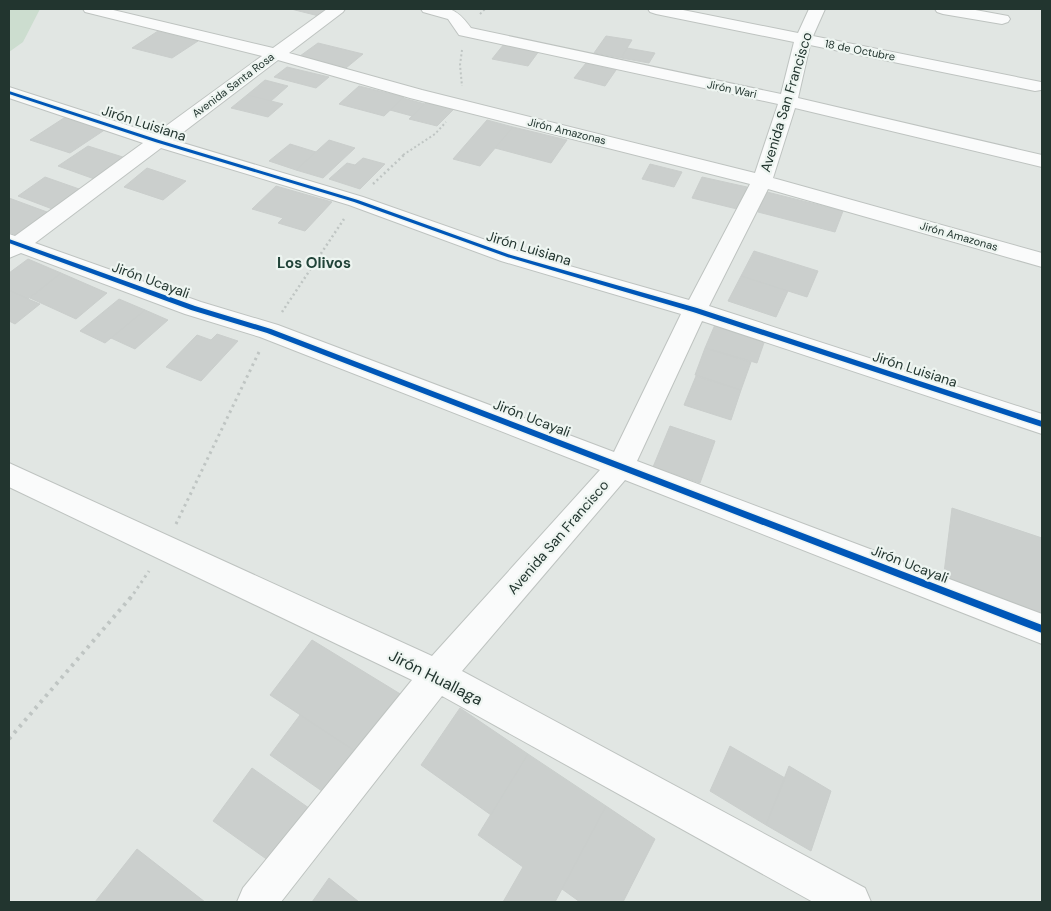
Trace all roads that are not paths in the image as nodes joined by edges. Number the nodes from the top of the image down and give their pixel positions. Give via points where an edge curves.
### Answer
1 (91, 9) edge
2 (337, 9) edge
3 (428, 9) edge
4 (656, 9) edge
5 (817, 9) edge
6 (943, 9) edge
7 (1002, 19) dead end
8 (803, 39) junction
9 (275, 54) junction
10 (1035, 86) dead end
11 (9, 92) edge
12 (788, 102) junction
13 (157, 142) junction
14 (1042, 161) edge
15 (762, 181) junction
16 (12, 245) edge
17 (1042, 260) edge
18 (695, 310) junction
19 (1042, 424) edge
20 (621, 466) junction
21 (9, 474) edge
22 (1042, 629) edge
23 (437, 675) junction
24 (257, 902) edge
25 (851, 902) edge

1 - 9 street, Jirón Amazonas
2 - 9 street, Avenida Santa Rosa
3 - 12 street, Jirón Wari via 454,16 464,32
4 - 8 street, 18 de Octubre
5 - 8 street, Avenida San Francisco
6 - 7 street
8 - 10 street, 18 de Octubre
8 - 12 street, Avenida San Francisco
9 - 13 street, Avenida Santa Rosa
9 - 15 street, Jirón Amazonas via 416,94
11 - 13 street, Jirón Luisiana
12 - 14 street, Jirón Wari
12 - 15 street, Avenida San Francisco
13 - 16 street, Avenida Santa Rosa
13 - 18 street, Jirón Luisiana via 356,200 509,256
15 - 17 street, Jirón Amazonas
15 - 18 street, Avenida San Francisco
16 - 20 street, Jirón Ucayali via 193,308 269,330
18 - 19 street, Jirón Luisiana
18 - 20 street, Avenida San Francisco
20 - 22 street, Jirón Ucayali
20 - 23 street, Avenida San Francisco
21 - 23 street, Jirón Huallaga
23 - 24 street, Avenida San Francisco
23 - 25 street, Jirón Huallaga

